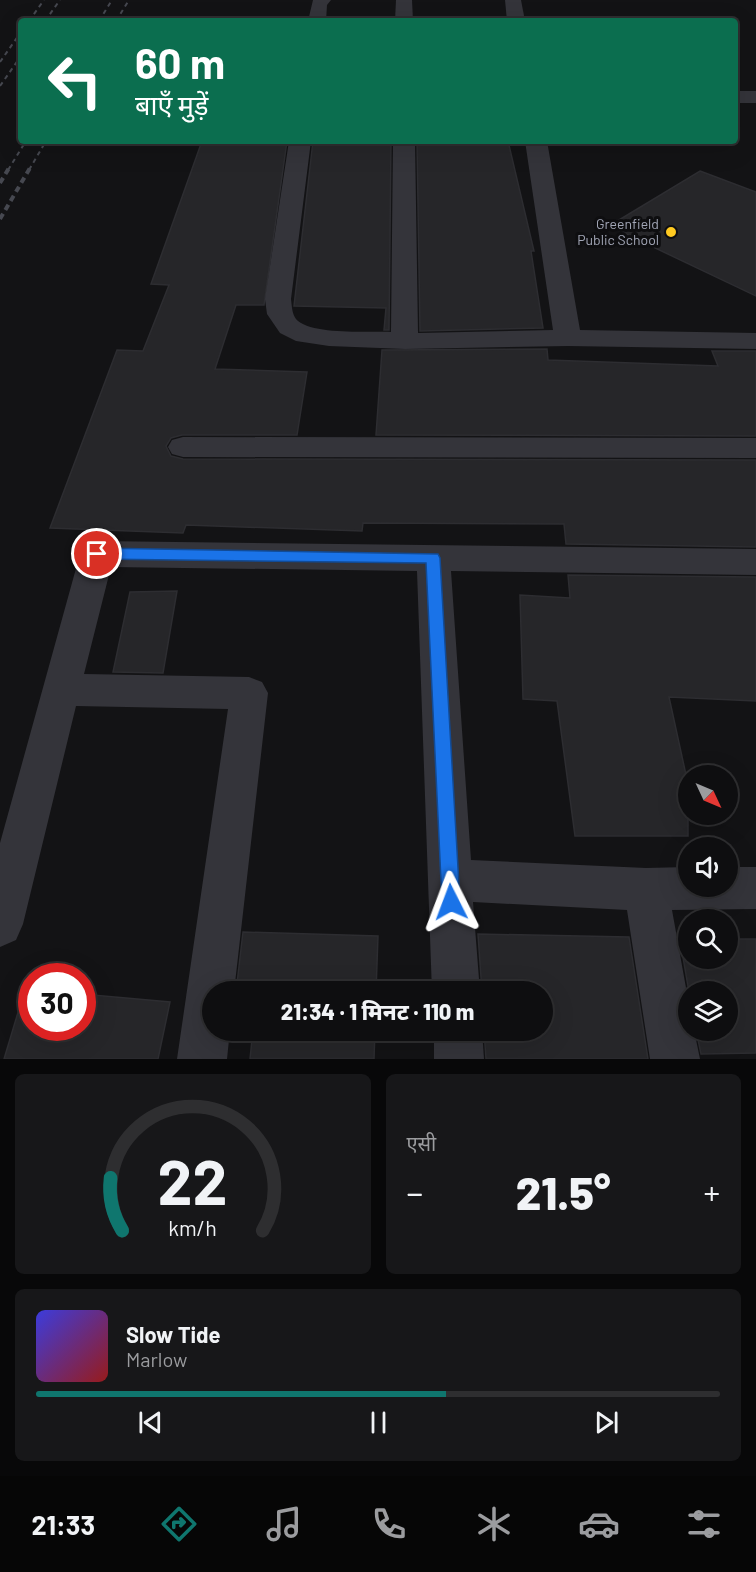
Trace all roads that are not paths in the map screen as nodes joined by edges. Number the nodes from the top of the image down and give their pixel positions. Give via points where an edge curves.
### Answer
1 (323, 0) edge
2 (404, 0) edge
3 (513, 0) edge
4 (317, 18) edge
5 (404, 18) edge
6 (516, 18) edge
7 (738, 97) edge
8 (756, 97) edge
9 (300, 144) edge
10 (404, 144) edge
11 (536, 144) edge
12 (568, 338) junction
13 (405, 341) junction
14 (756, 341) edge
15 (183, 447) dead end
16 (756, 448) edge
17 (433, 558) junction
18 (756, 562) edge
19 (61, 690) junction
20 (450, 880) junction
21 (756, 888) edge
22 (646, 889) junction
23 (0, 924) edge
24 (455, 981) edge
25 (458, 1041) edge
26 (202, 1059) edge
27 (459, 1059) edge
28 (675, 1059) edge

1 - 4 street
2 - 5 street
3 - 6 street
7 - 8 street
9 - 13 street via 278,299 280,314 289,327 306,335
10 - 13 street
11 - 12 street
12 - 13 street
12 - 14 street
15 - 16 street
17 - 18 street
17 - 19 street via 97,554
17 - 20 street
19 - 23 street
19 - 26 street via 249,693
20 - 22 street
20 - 24 street
21 - 22 street
22 - 28 street
25 - 27 street

